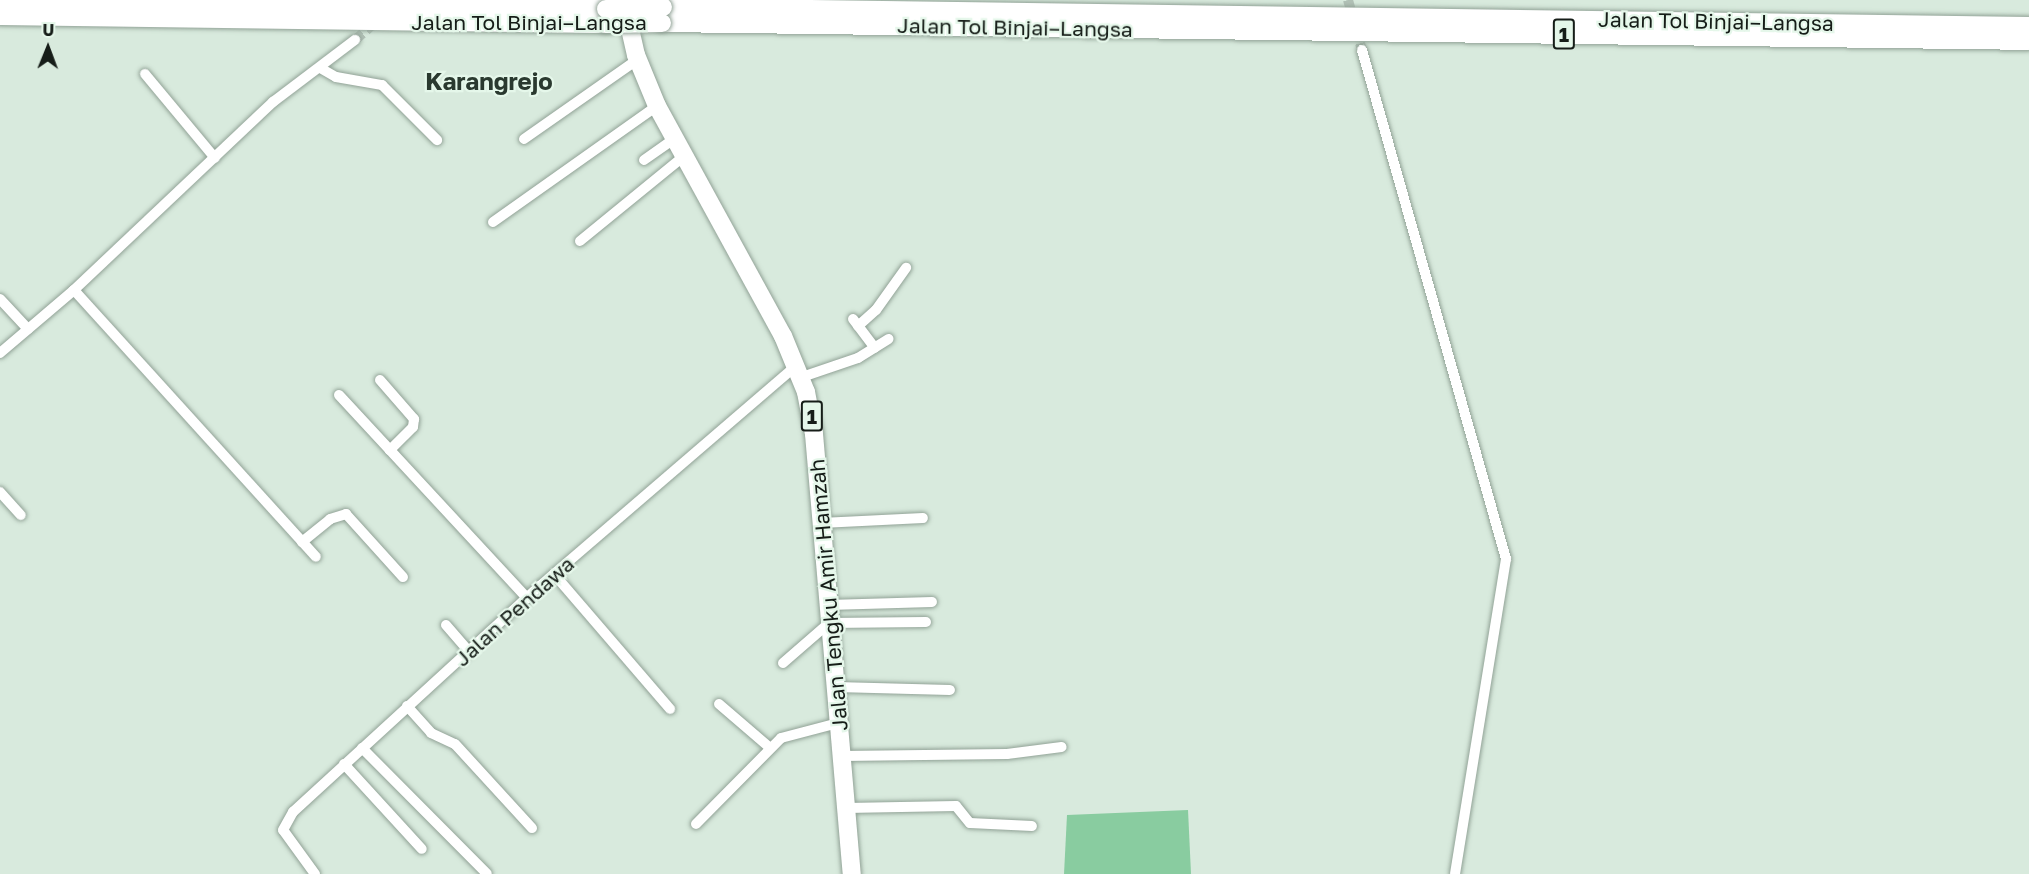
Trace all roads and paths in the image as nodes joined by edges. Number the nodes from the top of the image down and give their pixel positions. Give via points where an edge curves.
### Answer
1 (623, 0) edge
2 (0, 1) edge
3 (0, 16) edge
4 (606, 16) junction
5 (1101, 21) junction
6 (2029, 26) edge
7 (355, 40) tunnel mouth
8 (2029, 41) edge
9 (1362, 50) tunnel mouth
10 (638, 60) junction
11 (322, 69) junction
12 (145, 74) dead end
13 (657, 106) junction
14 (524, 139) dead end
15 (437, 140) dead end
16 (673, 140) junction
17 (683, 157) junction
18 (214, 158) junction
19 (644, 160) dead end
20 (493, 222) dead end
21 (580, 241) dead end
22 (906, 268) dead end
23 (74, 290) junction
24 (0, 299) edge
25 (28, 329) junction
26 (889, 339) dead end
27 (875, 348) junction
28 (0, 353) edge
29 (799, 371) junction
30 (380, 380) dead end
31 (339, 395) dead end
32 (390, 450) junction
33 (0, 492) edge
34 (21, 515) dead end
35 (923, 518) dead end
36 (821, 523) junction
37 (302, 542) junction
38 (316, 557) dead end
39 (554, 574) junction
40 (403, 577) dead end
41 (528, 598) junction
42 (932, 602) dead end
43 (828, 614) junction
44 (926, 622) dead end
45 (446, 625) dead end
46 (469, 651) junction
47 (783, 663) dead end
48 (836, 687) junction
49 (950, 690) dead end
50 (719, 704) dead end
51 (407, 706) junction
52 (670, 709) dead end
53 (838, 723) junction
54 (769, 747) junction
55 (1062, 747) dead end
56 (362, 748) junction
57 (842, 756) junction
58 (345, 764) junction
59 (846, 808) junction
60 (696, 824) dead end
61 (1032, 826) dead end
62 (532, 828) dead end
63 (422, 849) dead end
64 (315, 874) edge
65 (487, 874) edge
66 (852, 874) edge
67 (1455, 874) edge

1 - 10 highway, Jalan Tengku Amir Hamzah / 1
2 - 4 highway, Jalan Tol Binjai–Langsa / 1
3 - 4 highway, Jalan Tol Binjai–Langsa / 1
4 - 5 highway, Jalan Tol Binjai–Langsa / 1, bridge
5 - 6 highway, Jalan Tol Binjai–Langsa / 1
5 - 8 highway, Jalan Tol Binjai–Langsa / 1
7 - 11 street
9 - 67 street via 1506,559
10 - 13 highway, Jalan Tengku Amir Hamzah / 1
10 - 14 street
11 - 15 street via 336,77 382,85
11 - 18 street via 273,102
12 - 18 street
13 - 16 highway, Jalan Tengku Amir Hamzah / 1
13 - 20 street
16 - 17 highway, Jalan Tengku Amir Hamzah / 1
16 - 19 street
17 - 21 street
17 - 29 highway, Jalan Tengku Amir Hamzah / 1
18 - 23 street
22 - 27 street via 876,310 855,322
23 - 25 street
23 - 37 street
24 - 25 street
25 - 28 street
26 - 27 street, Jalan Pendawa
27 - 29 street, Jalan Pendawa
29 - 36 highway, Jalan Tengku Amir Hamzah / 1 via 812,420
29 - 39 street, Jalan Pendawa
30 - 32 street via 414,418 412,427
31 - 32 street
32 - 41 street
33 - 34 street
35 - 36 street
36 - 43 highway, Jalan Tengku Amir Hamzah / 1
37 - 38 street
37 - 40 street via 330,519 346,514
39 - 41 street, Jalan Pendawa
39 - 52 street
41 - 46 street, Jalan Pendawa
42 - 43 street
43 - 44 street
43 - 47 street
43 - 48 highway, Jalan Tengku Amir Hamzah / 1
45 - 46 street
46 - 51 street, Jalan Pendawa
48 - 49 street
48 - 53 highway, Jalan Tengku Amir Hamzah / 1
50 - 54 street
51 - 56 street, Jalan Pendawa
51 - 62 street via 431,733 455,744
53 - 54 street via 787,735
53 - 57 highway, Jalan Tengku Amir Hamzah / 1
54 - 60 street
55 - 57 street via 1007,754
56 - 58 street, Jalan Pendawa
56 - 65 street
57 - 59 highway, Jalan Tengku Amir Hamzah / 1
58 - 63 street
58 - 64 street, Jalan Pendawa via 283,824 284,833
59 - 61 street via 956,806 970,823
59 - 66 highway, Jalan Tengku Amir Hamzah / 1

